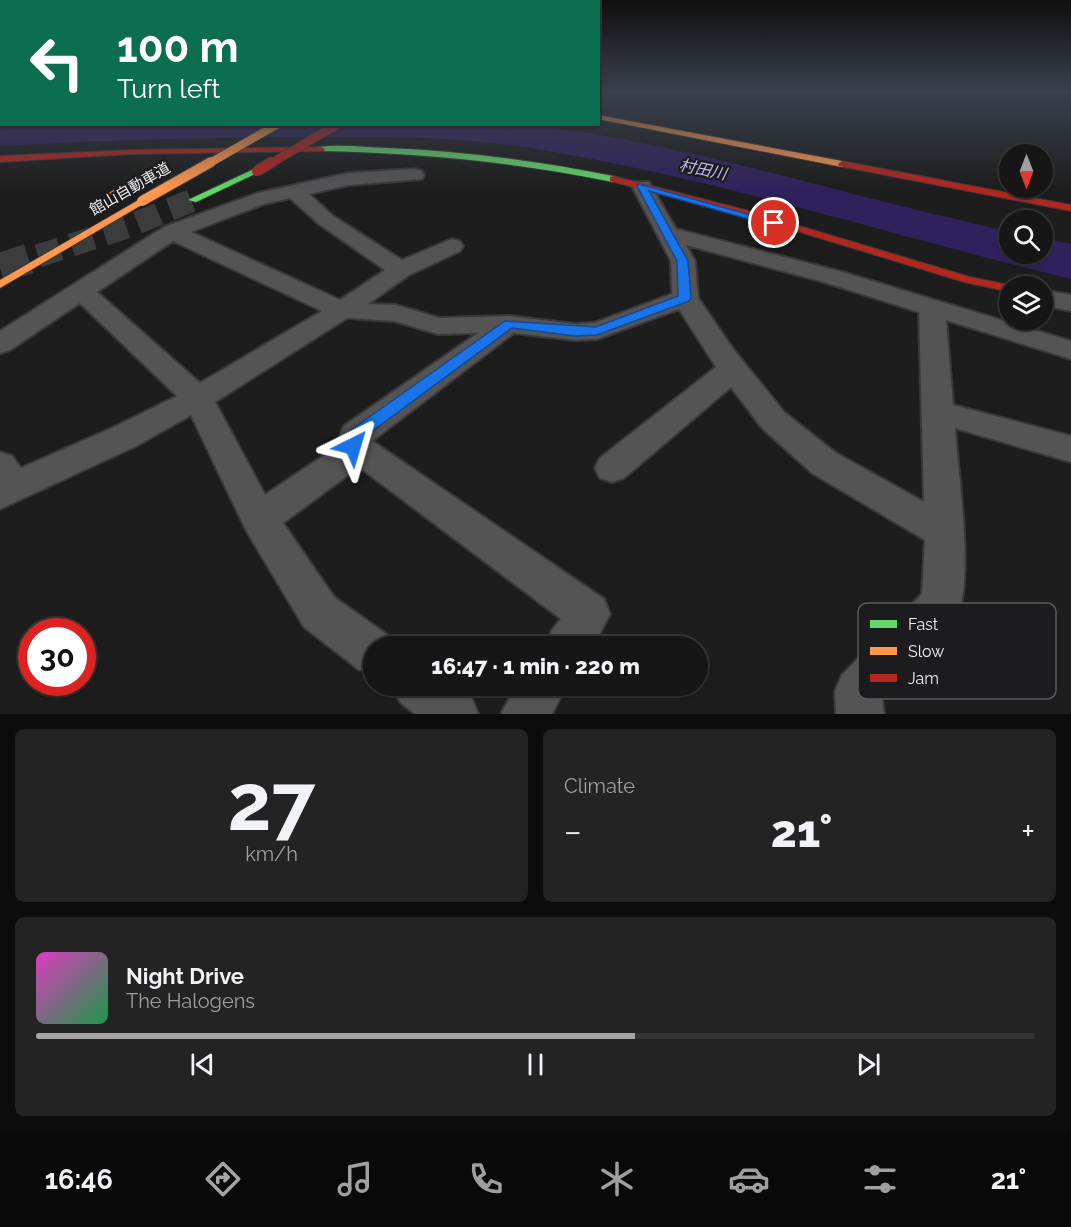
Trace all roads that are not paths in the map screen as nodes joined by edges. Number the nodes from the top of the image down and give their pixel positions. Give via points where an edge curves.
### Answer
1 (636, 124) edge
2 (274, 126) edge
3 (335, 126) edge
4 (226, 137) dead end
5 (0, 159) edge
6 (415, 175) dead end
7 (642, 186) junction
8 (295, 192) junction
9 (107, 200) dead end
10 (194, 200) tunnel mouth
11 (1071, 208) edge
12 (172, 232) junction
13 (669, 234) junction
14 (452, 246) dead end
15 (401, 270) junction
16 (0, 285) edge
17 (999, 287) edge
18 (82, 291) junction
19 (685, 298) junction
20 (1053, 299) edge
21 (1071, 303) edge
22 (932, 309) junction
23 (342, 310) junction
24 (509, 324) junction
25 (0, 344) edge
26 (1071, 350) edge
27 (733, 369) junction
28 (198, 398) junction
29 (937, 412) junction
30 (353, 446) junction
31 (1071, 449) edge
32 (612, 468) dead end
33 (5, 482) edge
34 (259, 519) junction
35 (944, 532) junction
36 (942, 603) edge
37 (575, 636) edge
38 (363, 645) edge
39 (430, 696) edge
40 (537, 696) edge
41 (859, 699) edge
42 (454, 714) edge
43 (525, 714) edge
44 (860, 714) edge

1 - 11 main road
2 - 16 main road, 館山自動車道, bridge
3 - 10 main road, bridge via 257,171
4 - 9 main road, 館山自動車道, bridge
5 - 7 main road via 188,150 383,149 529,163
6 - 8 street via 349,179
7 - 13 street
7 - 17 main road
8 - 12 street via 258,199
8 - 15 street via 326,219
12 - 18 street
12 - 23 street
13 - 19 street via 683,261
13 - 22 street via 833,277
14 - 15 street
15 - 23 street
18 - 25 street
18 - 28 street
19 - 24 street via 597,331
19 - 27 street
20 - 21 street
22 - 26 street
22 - 29 street
23 - 24 street via 396,313 438,326
23 - 28 street
24 - 30 street via 356,435
27 - 32 street
27 - 35 street via 773,420 824,464
28 - 33 street via 124,437
28 - 34 street
29 - 31 street
29 - 35 street
30 - 34 street via 349,456
30 - 37 street via 589,614
34 - 38 street via 319,612
35 - 36 street
39 - 42 street
40 - 43 street
41 - 44 street

